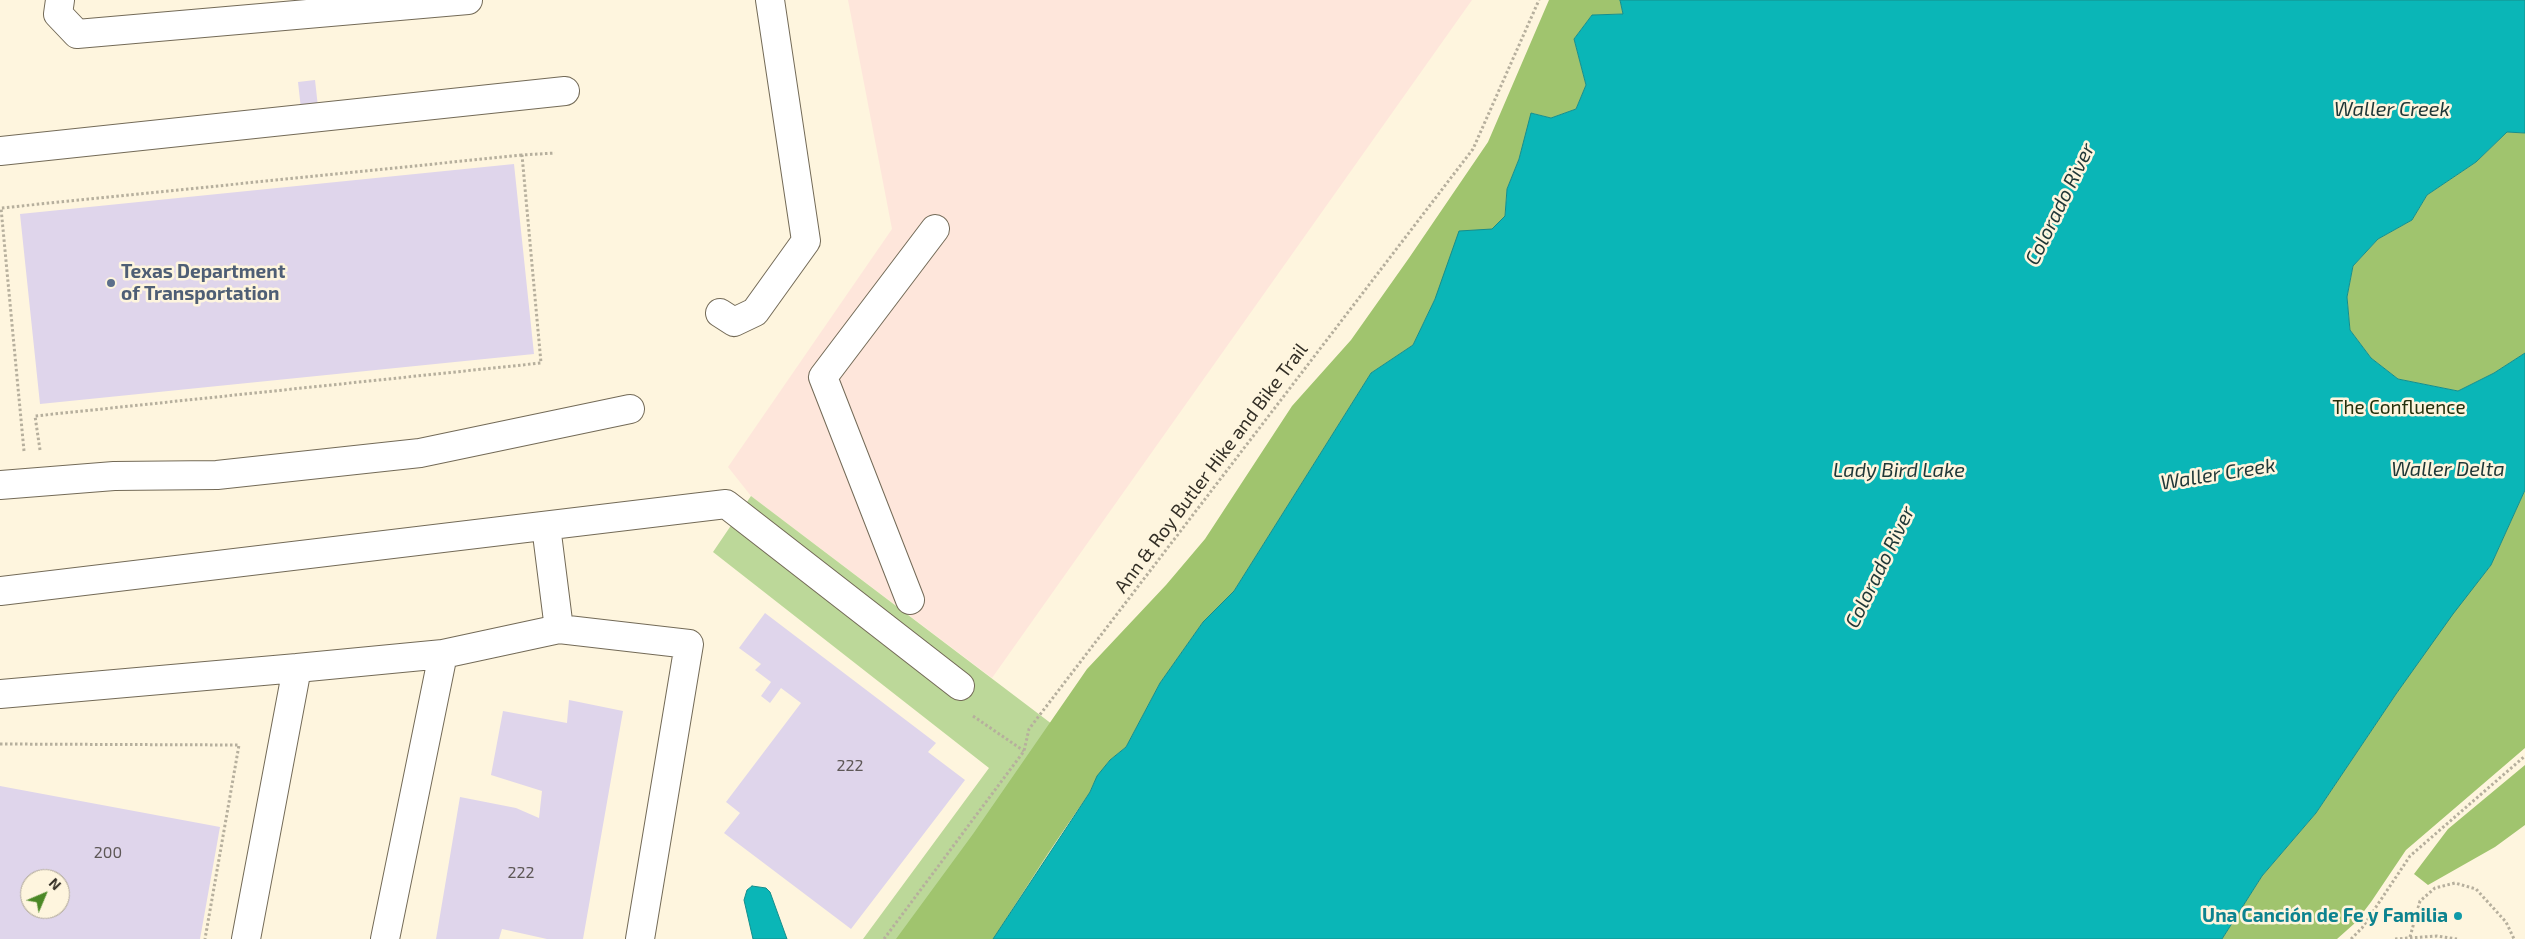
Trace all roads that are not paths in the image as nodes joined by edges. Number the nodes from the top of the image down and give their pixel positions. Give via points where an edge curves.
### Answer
1 (60, 0) edge
2 (468, 0) edge
3 (770, 0) edge
4 (566, 91) dead end
5 (0, 151) edge
6 (935, 229) dead end
7 (720, 313) dead end
8 (630, 409) dead end
9 (0, 485) edge
10 (546, 526) junction
11 (0, 591) edge
12 (910, 600) dead end
13 (559, 629) junction
14 (443, 654) junction
15 (297, 668) junction
16 (960, 686) dead end
17 (0, 694) edge
18 (246, 939) edge
19 (385, 939) edge
20 (640, 939) edge

1 - 2 lane via 58,14 77,34
3 - 7 lane via 806,241 755,312 734,322
4 - 5 lane
6 - 12 lane via 823,377
8 - 9 lane via 420,453 217,475 114,476
10 - 11 lane
10 - 13 lane
10 - 16 lane via 726,504
13 - 14 lane
13 - 20 lane via 689,644
14 - 15 lane
14 - 19 lane
15 - 17 lane
15 - 18 lane

